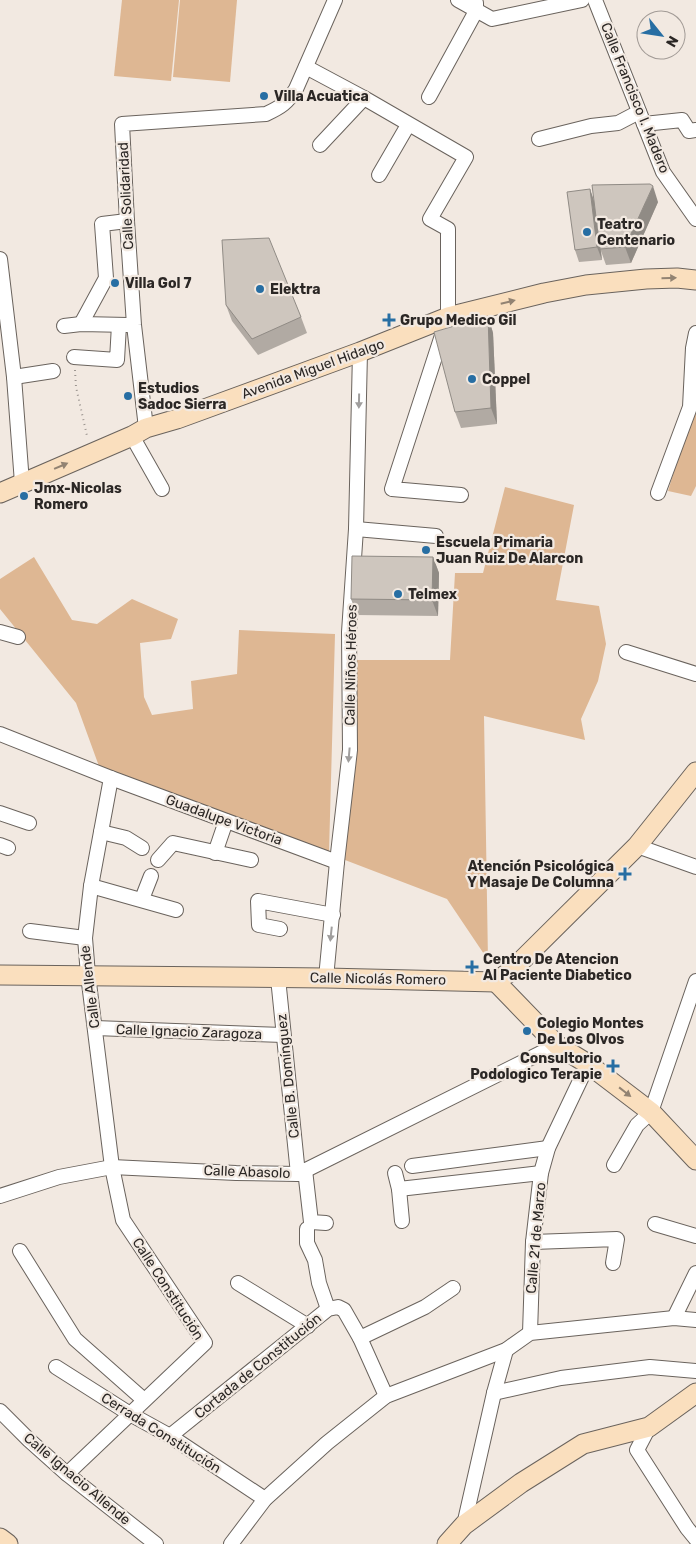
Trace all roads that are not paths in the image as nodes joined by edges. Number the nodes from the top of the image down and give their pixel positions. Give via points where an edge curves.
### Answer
1 (335, 0) edge
2 (458, 0) edge
3 (582, 0) edge
4 (595, 0) edge
5 (476, 5) edge
6 (306, 67) junction
7 (429, 97) dead end
8 (364, 98) junction
9 (642, 118) junction
10 (408, 124) junction
11 (696, 130) edge
12 (538, 139) dead end
13 (320, 145) dead end
14 (379, 175) dead end
15 (696, 219) edge
16 (127, 221) junction
17 (0, 258) edge
18 (696, 280) edge
19 (448, 317) junction
20 (81, 324) junction
21 (118, 325) junction
22 (64, 326) dead end
23 (134, 326) junction
24 (696, 332) edge
25 (360, 352) junction
26 (74, 357) road end
27 (53, 372) dead end
28 (14, 377) junction
29 (139, 432) junction
30 (22, 483) junction
31 (162, 489) dead end
32 (0, 493) edge
33 (658, 493) dead end
34 (461, 495) dead end
35 (356, 529) junction
36 (436, 536) dead end
37 (0, 632) edge
38 (18, 637) dead end
39 (626, 652) dead end
40 (696, 674) edge
41 (0, 734) edge
42 (696, 772) edge
43 (111, 778) junction
44 (0, 813) edge
45 (226, 821) junction
46 (30, 823) dead end
47 (101, 832) junction
48 (637, 846) junction
49 (142, 848) dead end
50 (215, 853) junction
51 (158, 860) dead end
52 (251, 860) dead end
53 (337, 862) junction
54 (696, 866) edge
55 (151, 876) dead end
56 (91, 886) junction
57 (142, 899) junction
58 (176, 910) dead end
59 (333, 915) junction
60 (280, 928) dead end
61 (30, 931) dead end
62 (85, 938) junction
63 (0, 975) edge
64 (88, 975) junction
65 (278, 978) junction
66 (326, 978) junction
67 (696, 981) edge
68 (496, 982) junction
69 (96, 1028) junction
70 (283, 1035) junction
71 (557, 1045) junction
72 (588, 1064) junction
73 (651, 1112) junction
74 (548, 1148) junction
75 (696, 1160) edge
76 (614, 1165) dead end
77 (412, 1166) dead end
78 (112, 1167) junction
79 (302, 1172) junction
80 (395, 1173) dead end
81 (541, 1173) junction
82 (399, 1189) junction
83 (0, 1196) edge
84 (402, 1221) dead end
85 (326, 1223) dead end
86 (654, 1224) dead end
87 (307, 1229) dead end
88 (696, 1236) edge
89 (533, 1242) junction
90 (20, 1251) dead end
91 (613, 1263) dead end
92 (696, 1273) edge
93 (238, 1283) dead end
94 (453, 1288) dead end
95 (328, 1309) junction
96 (674, 1318) junction
97 (696, 1320) edge
98 (308, 1326) junction
99 (530, 1333) junction
100 (360, 1338) junction
101 (506, 1350) junction
102 (56, 1368) dead end
103 (696, 1371) edge
104 (494, 1393) junction
105 (696, 1393) edge
106 (386, 1396) junction
107 (144, 1400) junction
108 (0, 1411) edge
109 (130, 1414) junction
110 (649, 1427) junction
111 (170, 1436) junction
112 (67, 1474) junction
113 (265, 1499) junction
114 (464, 1525) junction
115 (693, 1531) edge
116 (156, 1544) edge
117 (231, 1544) edge
118 (447, 1544) edge

1 - 6 street, Calle Solidaridad
2 - 5 street
3 - 5 street via 492,19
4 - 9 street, Calle Francisco I. Madero
5 - 7 street
6 - 8 street
6 - 16 street, Calle Solidaridad via 289,99 266,114 122,124
8 - 10 street
8 - 13 street
9 - 11 street via 682,120 689,131
9 - 12 street
9 - 15 street, Calle Francisco I. Madero via 663,172
10 - 14 street
10 - 19 street via 466,157 430,219 448,230
16 - 20 street via 102,224 106,278
16 - 23 street, Calle Solidaridad
17 - 28 street
19 -> 18 main road, Avenida Miguel Hidalgo via 586,285 646,279
19 - 25 main road, Avenida Miguel Hidalgo
19 - 34 street via 392,489
20 - 21 street
20 - 22 street
21 - 23 street
21 - 26 street via 117,360
23 - 29 street, Calle Solidaridad
24 - 33 street via 690,407
25 - 29 main road, Avenida Miguel Hidalgo
25 -> 35 street, Calle Niños Héroes
27 - 28 street
28 - 30 street
30 -> 29 main road, Avenida Miguel Hidalgo
29 - 31 street
30 - 32 main road, Avenida Miguel Hidalgo
35 - 36 street
35 -> 53 street, Calle Niños Héroes via 349,632 350,750
37 - 38 street
39 - 40 street
41 - 43 street, Guadalupe Victoria
42 - 48 main road
43 - 45 street, Guadalupe Victoria
43 - 47 street, Calle Allende
44 - 46 street
45 - 50 street
45 - 53 street, Guadalupe Victoria
47 - 49 street via 126,838
47 - 56 street, Calle Allende
48 - 54 street
48 - 68 main road
50 - 51 street via 173,843
50 - 52 street
53 - 59 street, Calle Niños Héroes
55 - 57 street
56 - 57 street
56 - 62 street, Calle Allende
57 - 58 street
59 - 60 street via 258,901 260,925
59 -> 66 street, Calle Niños Héroes
61 - 62 street
62 - 64 street, Calle Allende
63 - 64 main road, Calle Nicolás Romero
64 - 65 main road, Calle Nicolás Romero
64 - 69 street, Calle Allende
65 - 66 main road, Calle Nicolás Romero
65 - 70 street, Calle B. Domínguez
66 - 68 main road, Calle Nicolás Romero
67 - 73 street
68 - 71 main road
69 - 70 street, Calle Ignacio Zaragoza
69 - 78 street, Calle Allende
70 - 79 street, Calle B. Domínguez
71 - 72 main road
71 - 79 street, Calle Abasolo
72 -> 73 main road
72 - 74 street, Calle 21 de Marzo
73 - 75 main road
73 - 76 street via 637,1125
74 - 77 street
74 - 81 street, Calle 21 de Marzo
78 - 79 street, Calle Abasolo via 236,1173
78 - 83 street, Calle Abasolo via 59,1177
78 - 107 street, Calle Constitución via 123,1220 205,1343
79 - 85 street, Calle B. Domínguez via 311,1222
80 - 82 street
81 - 82 street
81 - 89 street, Calle 21 de Marzo
82 - 84 street
86 - 88 street
87 - 95 street via 307,1243 316,1260 319,1283
89 - 91 street via 616,1239
89 - 99 street, Calle 21 de Marzo
90 - 107 street via 75,1338
92 - 96 street
93 - 98 street
94 - 100 street via 424,1307
95 - 98 street, Cortada de Constitución
95 - 100 street, Cortada de Constitución via 338,1307 344,1310
96 - 97 street
96 - 99 street
98 - 111 street, Cortada de Constitución
99 - 101 street
100 - 106 street, Cortada de Constitución
101 - 104 street
101 - 106 street
102 - 109 street, Cerrada Constitución
103 - 104 street via 650,1367 561,1378
104 - 114 street
105 - 110 main road
106 - 113 street
107 - 109 street, Calle Constitución
108 - 112 street, Calle Ignacio Allende
109 - 111 street, Cerrada Constitución
109 - 112 street, Calle Constitución
110 - 114 main road via 584,1444 521,1483
110 - 115 street via 637,1450
111 - 113 street, Cerrada Constitución
112 - 116 street, Calle Ignacio Allende
113 - 117 street
114 - 118 main road

